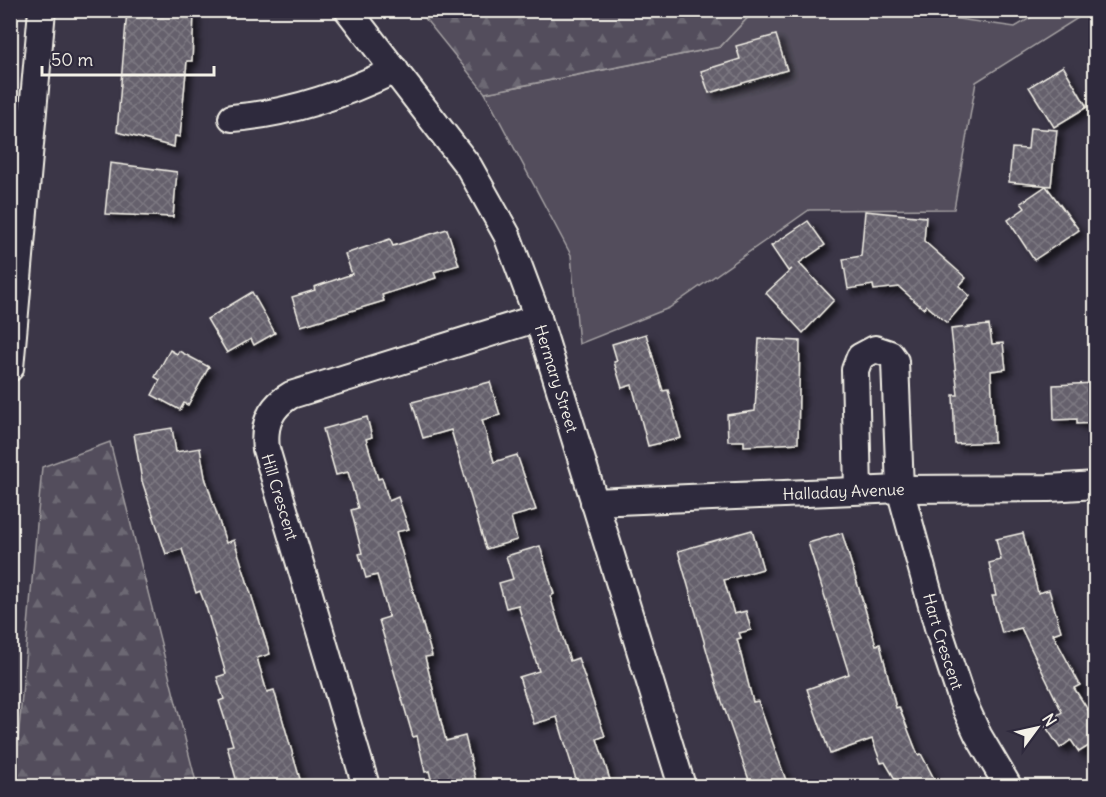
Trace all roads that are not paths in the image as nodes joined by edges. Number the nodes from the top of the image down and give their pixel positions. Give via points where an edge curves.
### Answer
1 (42, 10) edge
2 (348, 10) edge
3 (395, 70) junction
4 (232, 118) dead end
5 (538, 318) junction
6 (10, 368) edge
7 (1095, 485) edge
8 (900, 489) junction
9 (858, 490) junction
10 (594, 502) junction
11 (366, 786) edge
12 (682, 786) edge
13 (1008, 786) edge

1 - 6 street
2 - 3 street, Hermary Street
3 - 4 street via 272,114
3 - 5 street, Hermary Street via 448,137 488,198 522,270
5 - 10 street, Hermary Street
5 - 11 street, Hill Crescent via 291,395 274,408 265,426 266,449
7 - 8 street, Halladay Avenue
8 - 9 street, Halladay Avenue
8 - 9 street, Hart Crescent via 897,372 890,354 875,349 860,357 855,370
8 - 13 street, Hart Crescent via 962,700
9 - 10 street, Halladay Avenue
10 - 12 street, Hermary Street

